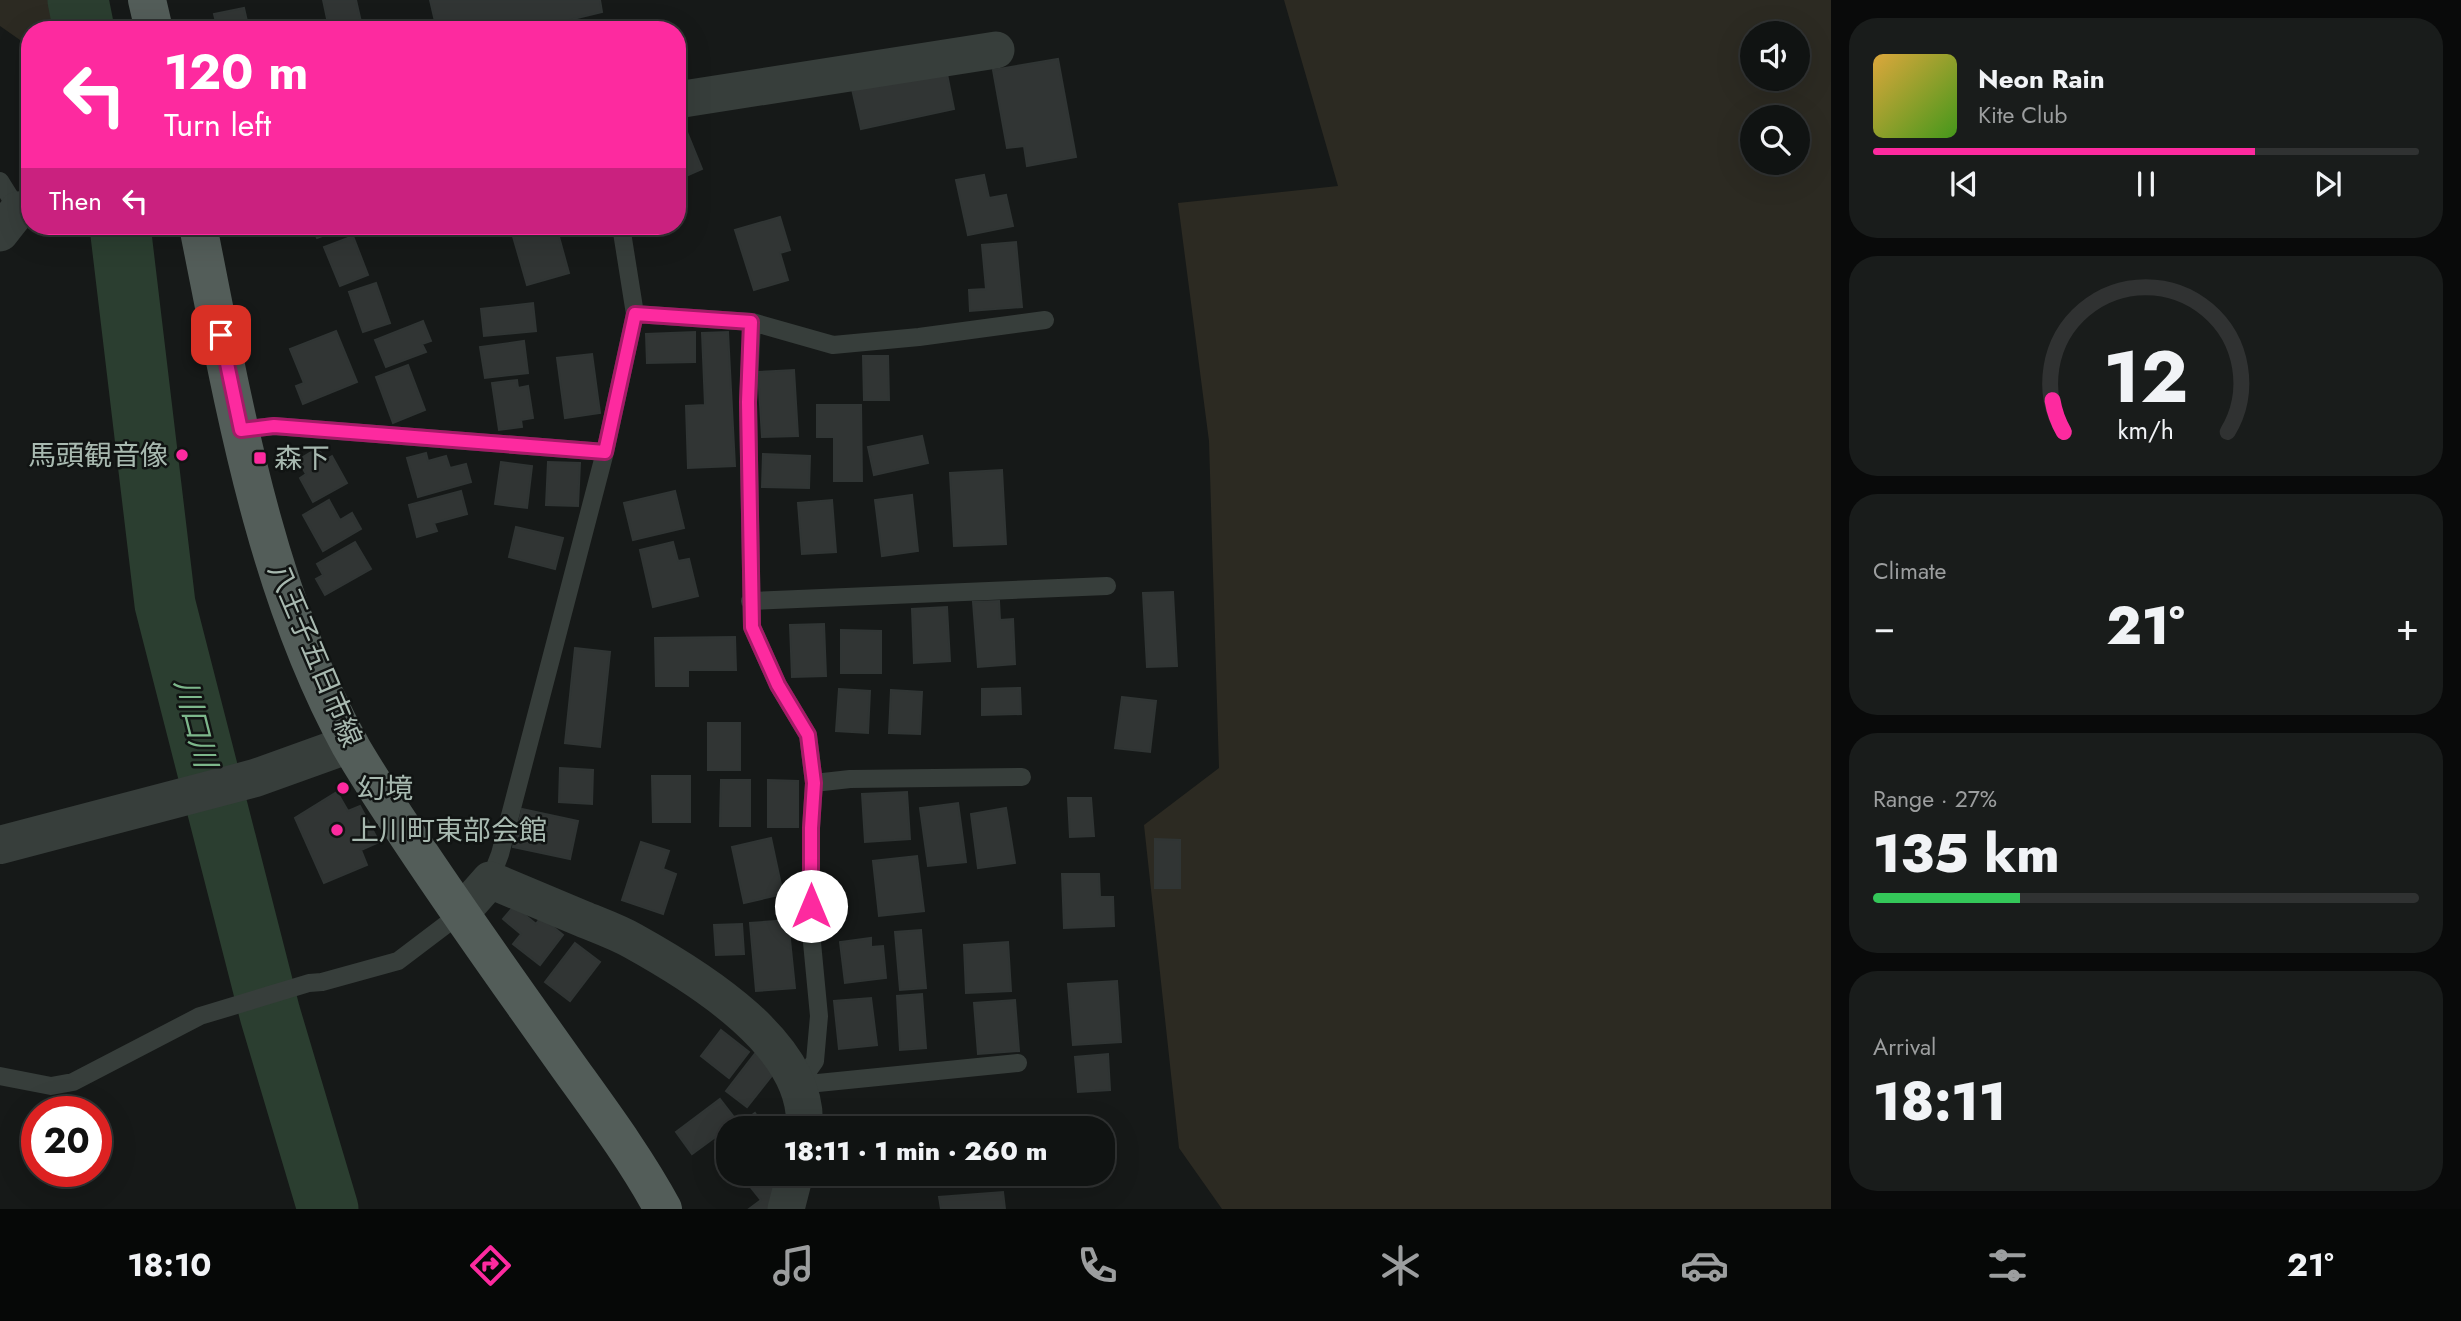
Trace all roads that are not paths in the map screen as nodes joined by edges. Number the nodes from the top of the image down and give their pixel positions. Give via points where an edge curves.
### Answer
1 (147, 0) edge
2 (152, 21) edge
3 (996, 50) dead end
4 (686, 99) edge
5 (200, 235) edge
6 (622, 235) edge
7 (635, 314) junction
8 (1045, 320) dead end
9 (751, 322) junction
10 (241, 430) junction
11 (605, 452) junction
12 (1107, 586) dead end
13 (750, 601) junction
14 (350, 744) junction
15 (1022, 777) dead end
16 (814, 783) junction
17 (0, 845) edge
18 (489, 880) junction
19 (460, 914) junction
20 (1018, 1063) dead end
21 (0, 1076) edge
22 (798, 1085) junction
23 (804, 1116) edge
24 (792, 1186) edge
25 (663, 1209) edge
26 (786, 1209) edge

1 - 2 main road
3 - 4 street
5 - 10 main road, 八王子五日市線
6 - 7 lane
7 - 9 lane
7 - 11 lane
8 - 9 lane via 833,345
9 - 13 lane
10 - 11 lane via 274,426
10 - 14 main road, 八王子五日市線 via 290,606
11 - 18 lane via 500,854
12 - 13 lane
13 - 16 lane via 752,627 778,685 808,735
14 - 17 street via 255,778
14 - 19 main road, 八王子五日市線
15 - 16 lane
16 - 22 lane via 811,932 819,1016 815,1061
18 - 19 street
18 - 22 street via 630,939 693,978 760,1029
19 - 21 lane via 398,961 214,1010 73,1082 51,1086
19 - 25 main road, 八王子五日市線 via 633,1159
20 - 22 lane
22 - 23 street
24 - 26 street

